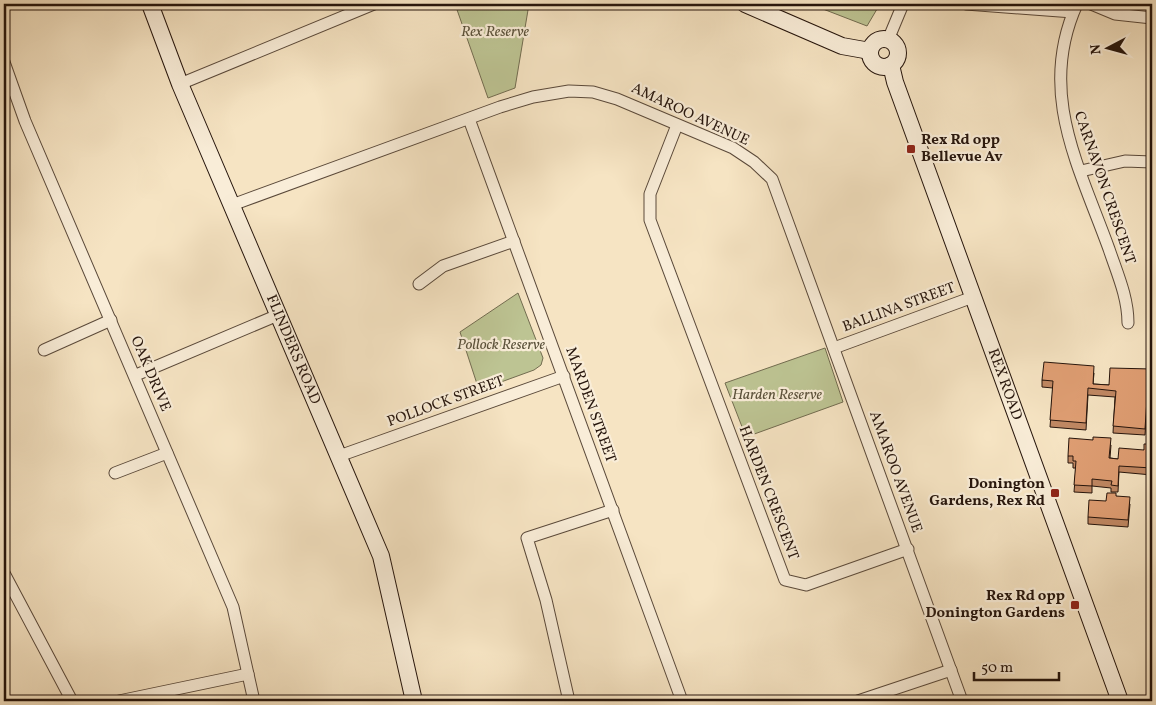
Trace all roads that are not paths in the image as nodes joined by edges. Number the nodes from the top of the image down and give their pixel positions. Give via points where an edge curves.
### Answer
1 (150, 4) edge
2 (374, 4) edge
3 (745, 4) edge
4 (902, 4) edge
5 (966, 4) edge
6 (1091, 4) edge
7 (1075, 8) edge
8 (1152, 18) edge
9 (888, 40) junction
10 (870, 51) junction
11 (4, 62) edge
12 (891, 65) junction
13 (180, 84) junction
14 (469, 119) junction
15 (677, 125) junction
16 (1152, 162) edge
17 (1081, 171) junction
18 (232, 205) junction
19 (514, 241) junction
20 (419, 284) dead end
21 (973, 297) junction
22 (278, 315) junction
23 (111, 320) junction
24 (1128, 322) dead end
25 (834, 348) junction
26 (44, 350) dead end
27 (136, 375) junction
28 (564, 376) junction
29 (167, 454) junction
30 (339, 456) junction
31 (115, 473) dead end
32 (613, 510) junction
33 (908, 549) junction
34 (4, 574) edge
35 (951, 670) junction
36 (248, 674) junction
37 (72, 701) edge
38 (119, 701) edge
39 (254, 701) edge
40 (414, 701) edge
41 (569, 701) edge
42 (682, 701) edge
43 (858, 701) edge
44 (962, 701) edge
45 (1120, 701) edge

1 - 13 street, FLINDERS ROAD
2 - 13 street
3 - 10 street via 842,46
4 - 9 street
5 - 7 street
6 - 8 street via 1115,14
7 - 17 street, CARNAVON CRESCENT via 1064,41 1060,87 1064,119
9 - 10 street via 876,41
9 - 12 street via 895,45 898,54
10 - 12 street via 874,63 882,67
11 - 23 street, OAK DRIVE via 25,121
12 - 21 street, REX ROAD
13 - 18 street, FLINDERS ROAD
14 - 15 street, AMAROO AVENUE via 533,98 569,91 593,92 617,99
14 - 18 street, AMAROO AVENUE
14 - 19 street, MARDEN STREET
15 - 25 street, AMAROO AVENUE via 733,148 772,179
15 - 33 street, HARDEN CRESCENT via 650,194 650,220 785,580 806,586
16 - 17 street via 1125,161
17 - 24 street, CARNAVON CRESCENT via 1123,288
18 - 22 street, FLINDERS ROAD
19 - 20 street via 443,266
19 - 28 street, MARDEN STREET
21 - 25 street, BALLINA STREET
21 - 45 street, REX ROAD
22 - 27 street
22 - 30 street, FLINDERS ROAD
23 - 26 street
23 - 27 street, OAK DRIVE
25 - 33 street, AMAROO AVENUE
27 - 29 street, OAK DRIVE
28 - 30 street, POLLOCK STREET
28 - 32 street, MARDEN STREET
29 - 31 street
29 - 36 street, OAK DRIVE via 233,607
30 - 40 street, FLINDERS ROAD via 381,556
32 - 41 street via 527,538 546,600
32 - 42 street, MARDEN STREET
33 - 35 street, AMAROO AVENUE
34 - 37 street
35 - 43 street
35 - 44 street, AMAROO AVENUE
36 - 38 street
36 - 39 street, OAK DRIVE

